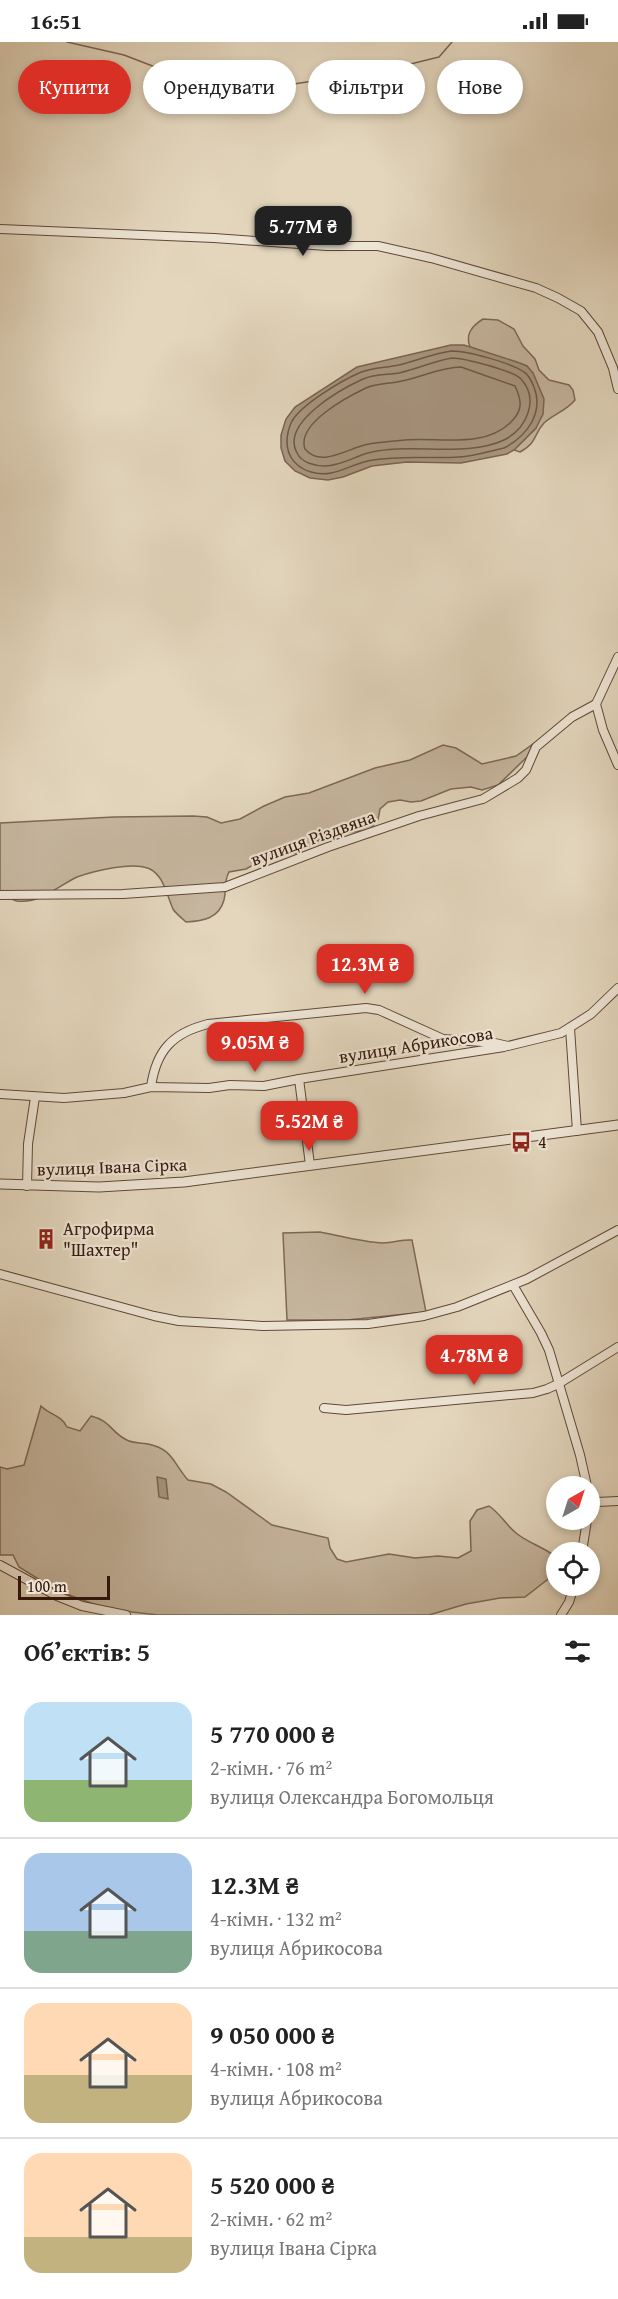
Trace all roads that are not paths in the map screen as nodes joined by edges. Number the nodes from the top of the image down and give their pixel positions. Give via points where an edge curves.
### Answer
1 (0, 229) edge
2 (618, 389) edge
3 (618, 657) edge
4 (596, 704) junction
5 (618, 765) edge
6 (0, 895) edge
7 (618, 988) edge
8 (570, 1028) junction
9 (508, 1046) junction
10 (299, 1079) junction
11 (151, 1087) junction
12 (0, 1094) edge
13 (35, 1098) junction
14 (618, 1125) edge
15 (577, 1131) junction
16 (310, 1165) junction
17 (0, 1184) edge
18 (27, 1186) junction
19 (618, 1230) edge
20 (0, 1274) edge
21 (513, 1285) junction
22 (618, 1347) edge
23 (558, 1384) junction
24 (324, 1408) dead end
25 (585, 1476) edge
26 (618, 1501) edge
27 (600, 1502) edge
28 (0, 1565) edge
29 (571, 1596) edge
30 (126, 1615) edge
31 (561, 1615) edge

1 - 2 street via 378,246 440,260 536,288 581,311 598,332
3 - 4 street
4 - 5 street
4 - 6 street, вулиця Різдвяна via 572,717 536,747 518,778 483,799 419,816 225,886 123,894
7 - 8 street, вулиця Абрикосова
8 - 9 street, вулиця Абрикосова
8 - 15 street
9 - 10 street, вулиця Абрикосова
9 - 11 street, вулиця Абрикосова via 443,1039 379,1010 307,1012 193,1028 163,1050 153,1071
10 - 11 street, вулиця Абрикосова via 264,1086
10 - 16 street
11 - 13 street, вулиця Абрикосова via 102,1095
12 - 13 street, вулиця Абрикосова
13 - 18 street
14 - 15 street, вулиця Івана Сірка
15 - 16 street, вулиця Івана Сірка
16 - 18 street, вулиця Івана Сірка via 158,1185
17 - 18 street, вулиця Івана Сірка
19 - 21 street
20 - 21 street via 154,1317 263,1326 395,1321 457,1307
21 - 23 street via 549,1350
22 - 23 street
23 - 24 street via 533,1393 452,1402 346,1410
23 - 25 street
26 - 27 street
28 - 30 street via 82,1606
29 - 31 street

